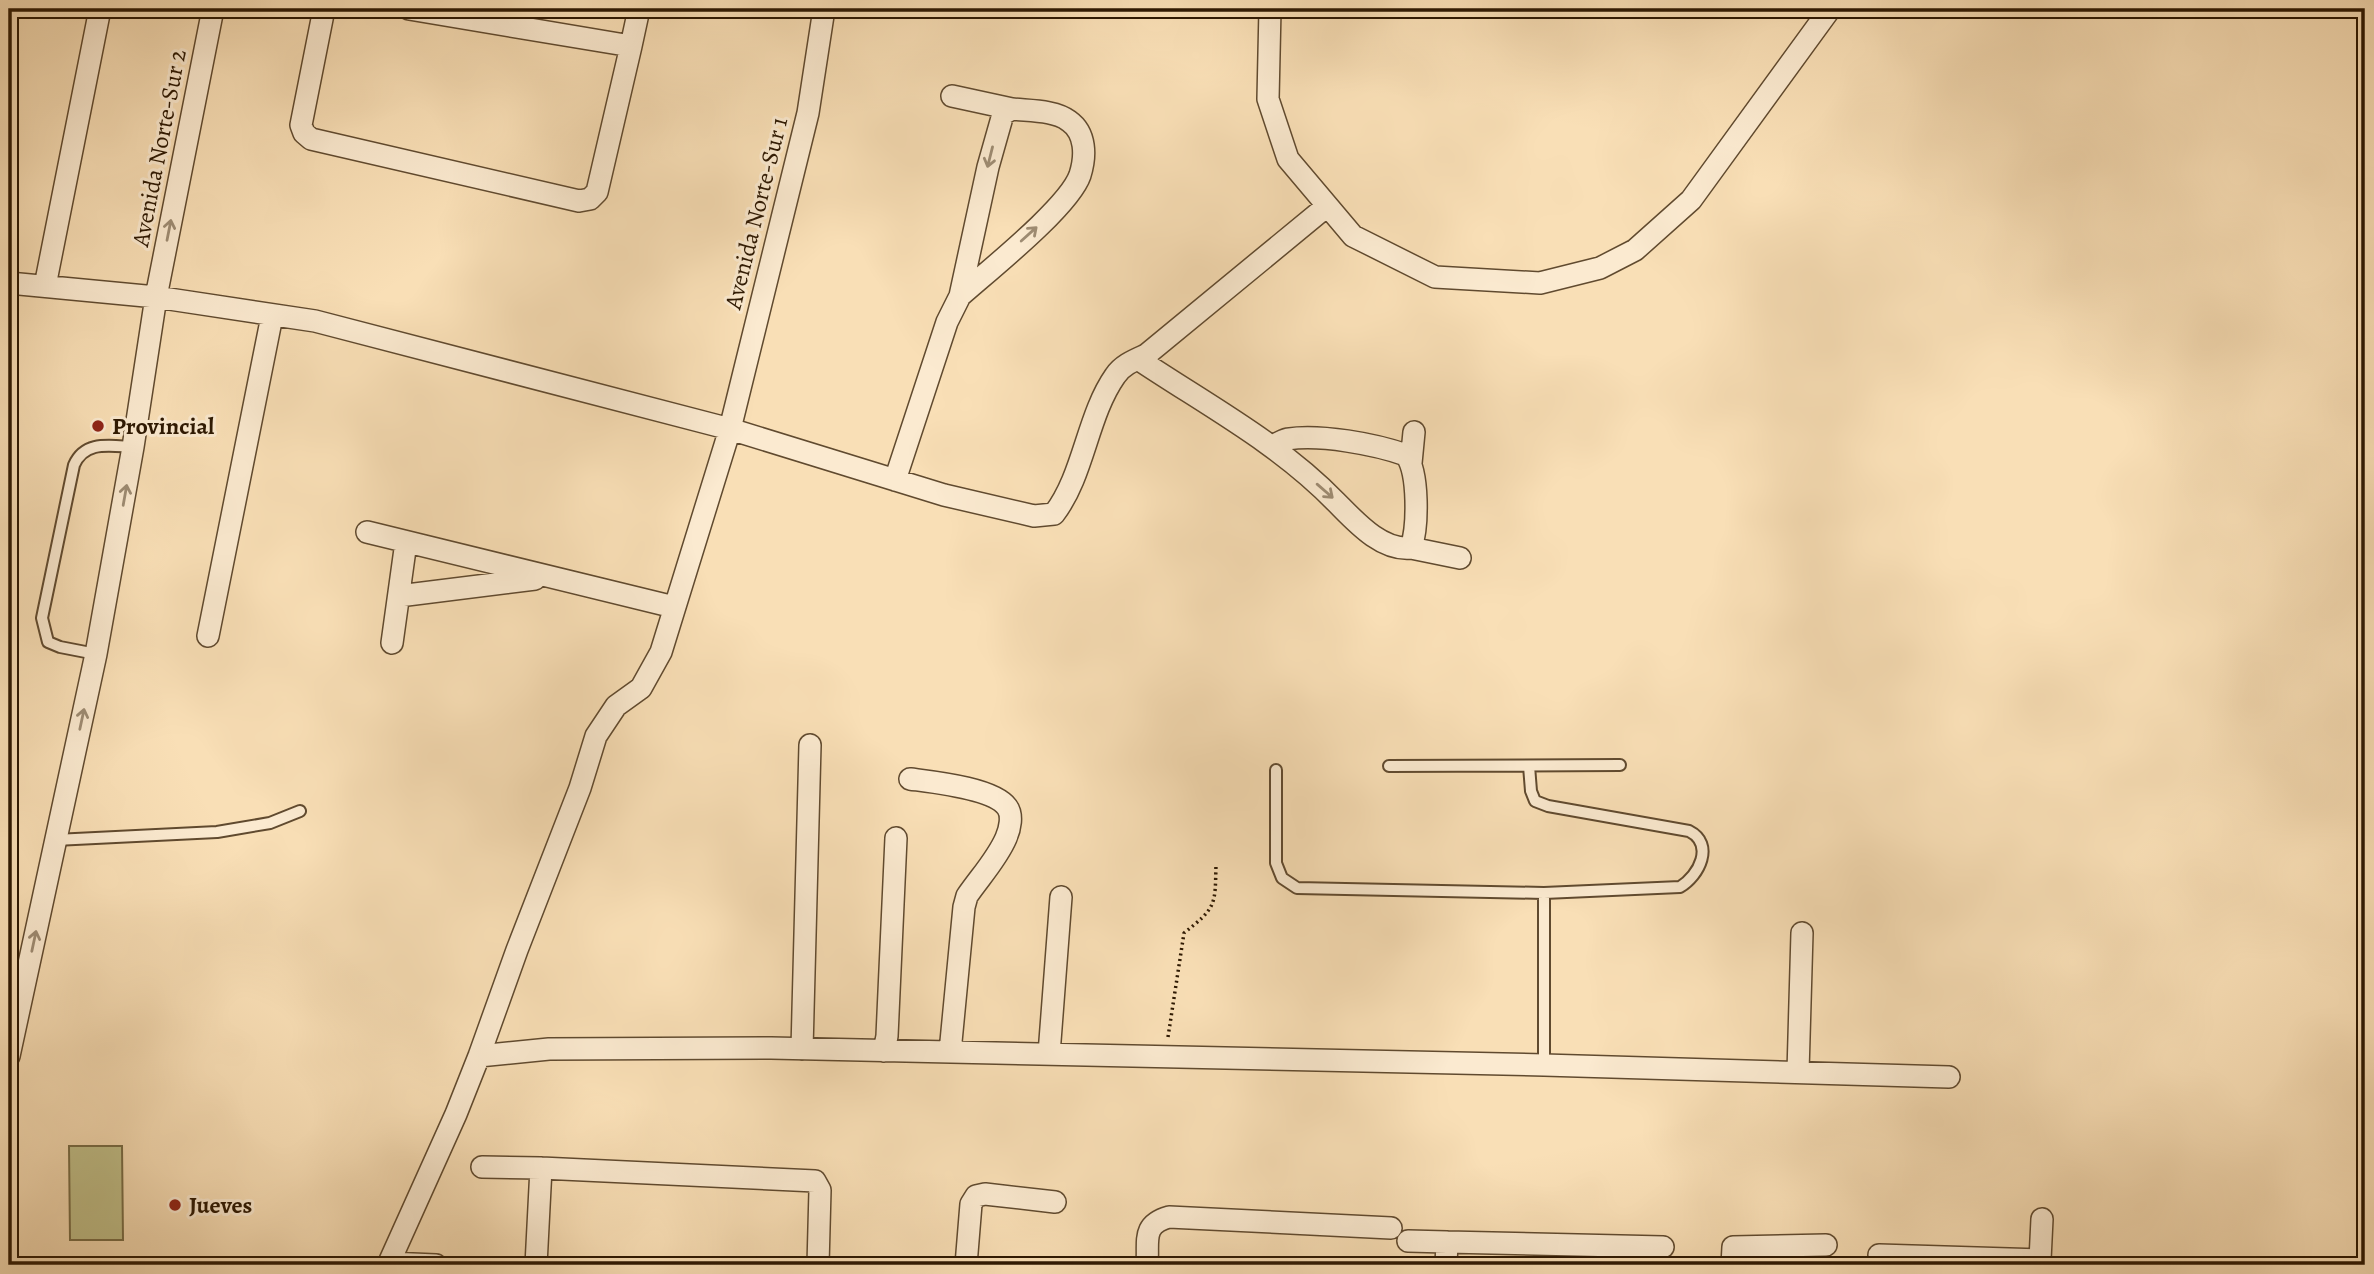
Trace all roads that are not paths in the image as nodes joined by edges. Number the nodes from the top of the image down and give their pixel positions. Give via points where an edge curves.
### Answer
1 (100, 9) edge
2 (213, 9) edge
3 (324, 9) edge
4 (409, 9) edge
5 (639, 9) edge
6 (824, 9) edge
7 (1270, 9) edge
8 (1830, 9) edge
9 (631, 46) junction
10 (952, 96) dead end
11 (1012, 109) junction
12 (1327, 206) junction
13 (973, 235) junction
14 (1007, 254) junction
15 (9, 283) edge
16 (45, 286) junction
17 (960, 296) junction
18 (156, 297) junction
19 (272, 316) junction
20 (1138, 359) junction
21 (730, 429) junction
22 (1414, 432) dead end
23 (1273, 446) junction
24 (133, 447) junction
25 (1412, 463) junction
26 (895, 480) junction
27 (367, 532) dead end
28 (406, 542) junction
29 (1410, 548) junction
30 (1460, 558) dead end
31 (548, 577) junction
32 (398, 596) junction
33 (674, 607) junction
34 (208, 636) dead end
35 (392, 643) dead end
36 (96, 654) junction
37 (810, 745) dead end
38 (1620, 765) dead end
39 (1389, 766) dead end
40 (1529, 766) junction
41 (1276, 770) dead end
42 (910, 779) dead end
43 (300, 811) dead end
44 (896, 838) dead end
45 (55, 840) junction
46 (1544, 893) junction
47 (1061, 897) dead end
48 (1802, 933) dead end
49 (802, 1049) junction
50 (884, 1051) junction
51 (950, 1052) junction
52 (1049, 1054) junction
53 (9, 1056) edge
54 (479, 1056) junction
55 (1544, 1065) junction
56 (1798, 1072) junction
57 (1949, 1077) dead end
58 (482, 1167) dead end
59 (541, 1168) junction
60 (1055, 1202) dead end
61 (2042, 1219) dead end
62 (1447, 1242) junction
63 (1826, 1245) dead end
64 (1663, 1247) dead end
65 (1726, 1252) edge
66 (1879, 1255) dead end
67 (2040, 1262) edge
68 (388, 1264) edge
69 (436, 1265) edge
70 (536, 1265) edge
71 (818, 1265) edge
72 (966, 1265) edge
73 (1147, 1265) edge
74 (1446, 1265) edge

1 - 16 street
18 -> 2 street, Avenida Norte-Sur 2
3 - 9 street via 301,125 304,134 579,201 597,192
4 - 9 street
5 - 9 street
6 - 21 street, Avenida Norte-Sur 1 via 808,113
7 - 12 street via 1268,99 1288,159
8 - 12 street via 1691,200 1635,250 1600,268 1540,283 1436,277 1353,236
10 - 11 street
11 -> 13 street via 1003,114 998,128
14 -> 11 street via 1061,203 1079,176 1084,150 1081,134 1069,120
12 - 20 street
13 - 14 street via 987,252
13 - 17 street
14 - 17 street
15 - 16 street
16 - 18 street
17 - 26 street via 947,322
18 - 19 street
18 - 24 street, Avenida Norte-Sur 2
19 - 21 street via 315,321
19 - 34 street
20 - 23 street
20 - 26 street via 1115,374 1066,499 1054,514 1034,516
21 - 26 street
21 - 33 street, Avenida Norte-Sur 1
22 - 25 street
23 - 25 street via 1286,439 1348,442 1392,450
23 -> 29 street via 1370,534 1401,549
36 -> 24 street, Avenida Norte-Sur 2
24 - 36 lane via 94,446 78,457 42,618 48,642
25 - 29 street via 1416,534
27 - 28 street
28 - 31 street
28 - 32 street
29 - 30 street
31 - 32 street
31 - 33 street
32 - 35 street
33 - 54 street, Avenida Norte-Sur 1 via 661,652 641,688 616,706 596,736
45 -> 36 street, Avenida Norte-Sur 2
37 - 49 street
38 - 40 lane
39 - 40 lane
40 - 46 lane via 1535,801 1689,831 1697,835 1702,848 1695,876 1680,887
41 - 46 lane via 1276,863 1282,878 1297,888
42 - 51 street via 970,788 997,799 1010,815 1007,836 964,907
43 - 45 lane via 270,823 216,832
44 - 50 street
53 -> 45 street, Avenida Norte-Sur 2
46 - 55 lane
47 - 52 street
48 - 56 street
49 - 50 street
49 - 54 street via 549,1049
50 - 51 street
51 - 52 street
52 - 55 street
54 - 68 street, Avenida Norte-Sur 1
55 - 56 street
56 - 57 street
58 - 59 street
59 - 70 street
59 - 71 street via 815,1181 820,1190
60 - 72 street via 976,1196 971,1204
61 - 67 street
62 - 64 street
62 - 73 street via 1169,1217 1148,1230
62 - 74 street
63 - 65 street
66 - 67 street
68 - 69 street

